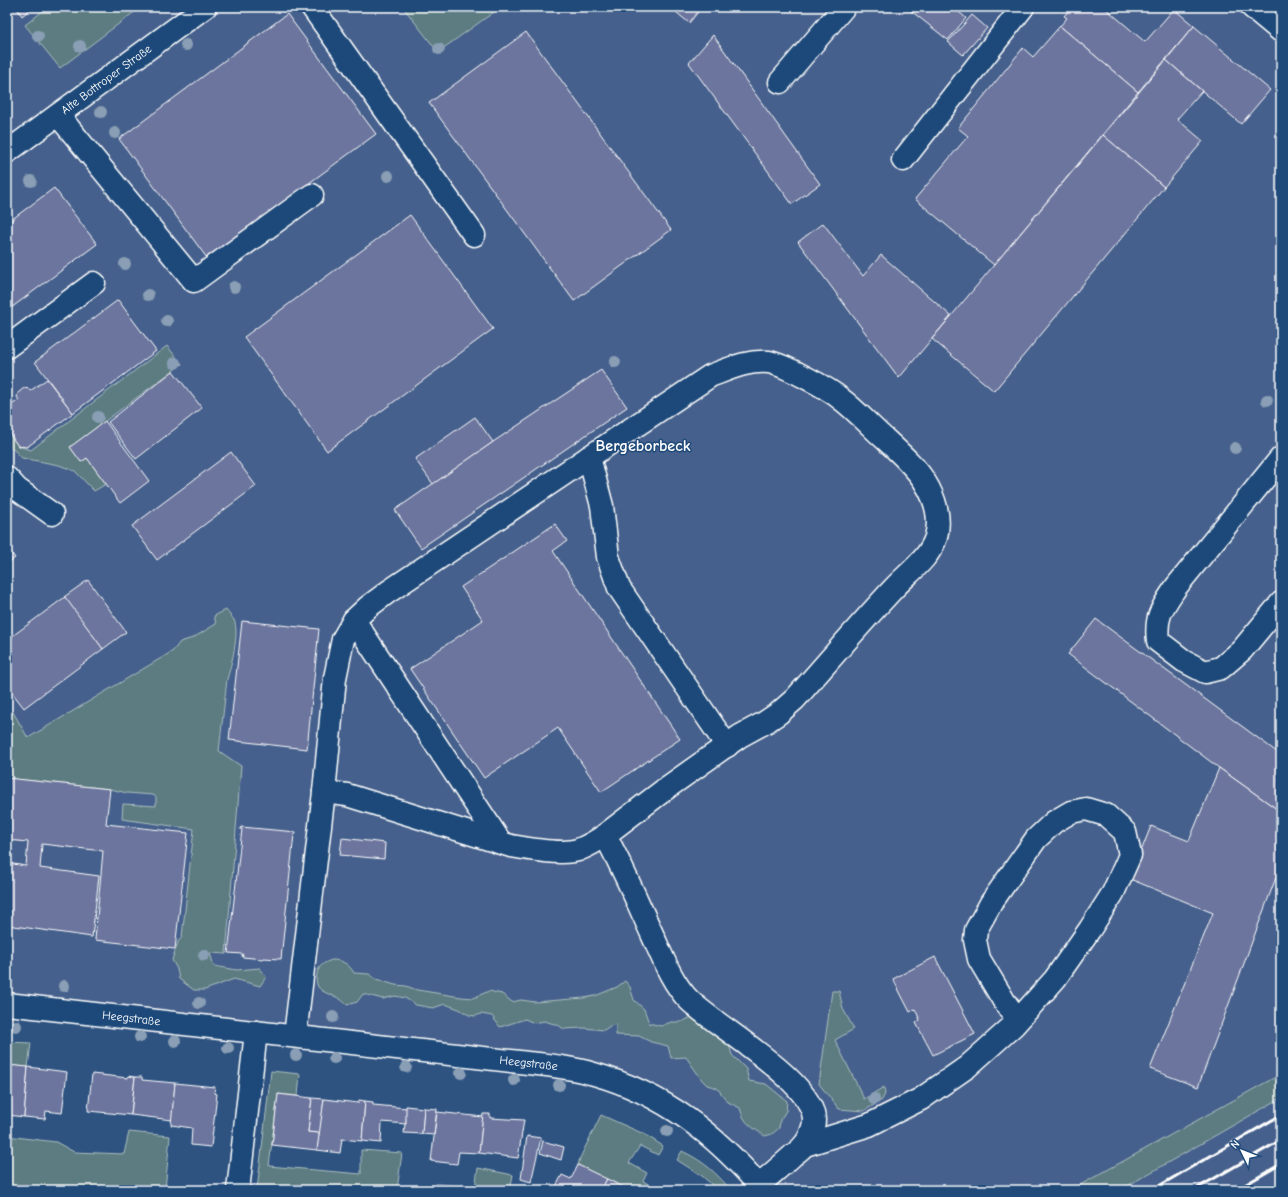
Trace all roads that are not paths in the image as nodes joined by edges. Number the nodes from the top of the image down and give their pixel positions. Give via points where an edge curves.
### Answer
1 (206, 7) edge
2 (312, 7) edge
3 (844, 7) edge
4 (1022, 7) edge
5 (1252, 7) edge
6 (1281, 31) edge
7 (780, 82) dead end
8 (58, 115) junction
9 (7, 152) edge
10 (903, 160) dead end
11 (312, 195) dead end
12 (474, 235) dead end
13 (94, 283) dead end
14 (7, 347) edge
15 (589, 458) junction
16 (1281, 458) edge
17 (7, 478) edge
18 (52, 514) dead end
19 (1281, 604) edge
20 (354, 620) junction
21 (726, 746) junction
22 (324, 792) junction
23 (606, 835) junction
24 (501, 843) junction
25 (7, 1004) edge
26 (1018, 1020) junction
27 (256, 1032) junction
28 (294, 1036) junction
29 (805, 1145) junction
30 (761, 1188) edge
31 (238, 1190) edge

1 - 8 street, Alte Bottroper Straße
2 - 12 street
3 - 7 street
4 - 10 street
5 - 6 street
8 - 9 street, Alte Bottroper Straße
8 - 11 street via 194,281
13 - 14 street
15 - 20 street via 388,592
15 - 21 street via 602,506 608,557 619,588
15 - 21 street via 710,376 754,362 769,362 811,380 842,399 915,468 933,498 938,526 929,550 920,561 795,698 779,713
16 - 19 street via 1172,593 1161,610 1156,627 1158,641 1205,672 1221,668 1242,650
17 - 18 street via 17,489
20 - 22 street via 343,639 335,678
20 - 24 street
21 - 23 street
22 - 24 street via 347,795
22 - 28 street
23 - 24 street via 595,843 577,850 535,850
23 - 29 street via 676,983 689,1000 770,1062 800,1089 810,1105 814,1119
25 - 27 street, Heegstraße
26 - 26 street via 1055,979 1090,929 1113,893 1130,855 1125,832 1106,815 1086,809 1071,812 1054,822 1036,839 991,903 976,930 975,940 979,959
26 - 29 street via 973,1062 921,1099 869,1125
27 - 28 street, Heegstraße
27 - 31 street
28 - 30 street, Heegstraße via 541,1064 582,1070 607,1077 662,1102 687,1117 737,1160
29 - 30 street

